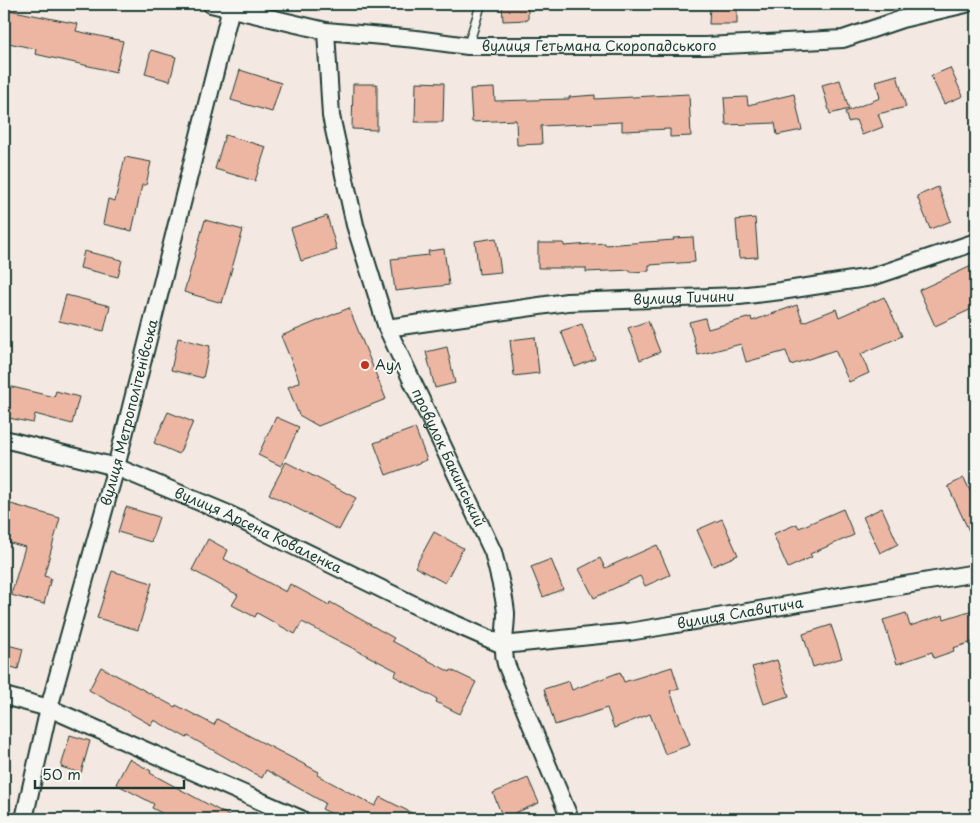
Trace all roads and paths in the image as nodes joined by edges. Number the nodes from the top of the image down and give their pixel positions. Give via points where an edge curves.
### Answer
1 (211, 4) edge
2 (481, 4) edge
3 (966, 4) edge
4 (231, 6) edge
5 (902, 11) edge
6 (326, 31) junction
7 (468, 46) junction
8 (976, 242) edge
9 (387, 328) junction
10 (4, 438) edge
11 (116, 466) junction
12 (976, 574) edge
13 (503, 645) junction
14 (4, 696) edge
15 (50, 708) junction
16 (24, 819) edge
17 (301, 819) edge
18 (570, 819) edge

1 - 4 street, вулиця Гетьмана Скоропадського
2 - 7 lane
3 - 5 street, вулиця Гетьмана Скоропадського
4 - 6 street, вулиця Гетьмана Скоропадського
4 - 11 street, вулиця Метрополітенівська
5 - 7 street, вулиця Гетьмана Скоропадського via 843,39 705,46
6 - 7 street, вулиця Гетьмана Скоропадського
6 - 9 street, провулок Бакинський via 331,116 355,225
8 - 9 street, вулиця Тичини via 872,277 781,291 739,296 567,302
9 - 13 street, провулок Бакинський via 493,552 506,611
10 - 11 street, вулиця Арсена Коваленка
11 - 13 street, вулиця Арсена Коваленка via 226,513
11 - 15 street, вулиця Метрополітенівська
12 - 13 street, вулиця Славутича via 629,632
13 - 18 street, провулок Бакинський via 506,664
14 - 15 street
15 - 16 street, вулиця Метрополітенівська
15 - 17 street

